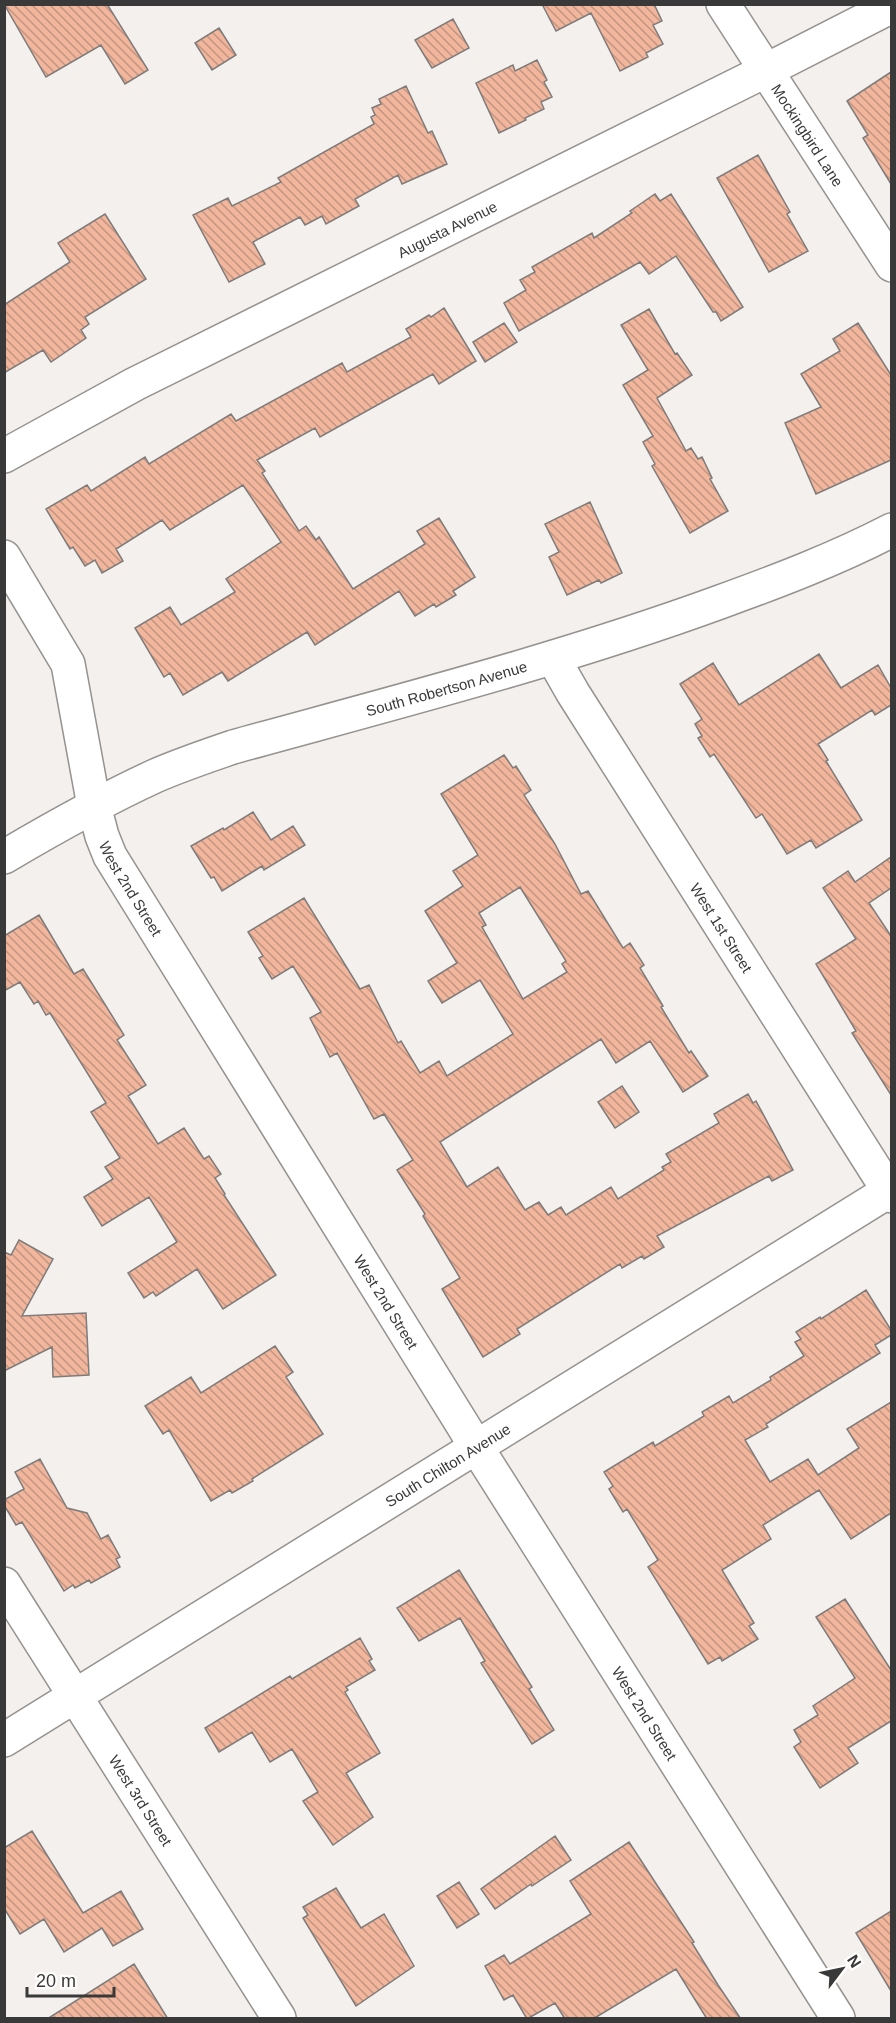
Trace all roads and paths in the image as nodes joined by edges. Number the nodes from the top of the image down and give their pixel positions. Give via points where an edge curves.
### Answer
1 (723, 4) edge
2 (891, 6) edge
3 (765, 71) junction
4 (891, 265) edge
5 (4, 456) edge
6 (891, 530) edge
7 (4, 556) edge
8 (553, 658) junction
9 (94, 806) junction
10 (4, 857) edge
11 (890, 1192) edge
12 (477, 1448) junction
13 (4, 1584) edge
14 (74, 1696) junction
15 (4, 1740) edge
16 (279, 2019) edge
17 (838, 2019) edge

1 - 3 street, Mockingbird Lane
2 - 3 street, Augusta Avenue
3 - 4 street, Mockingbird Lane
3 - 5 street, Augusta Avenue via 135,384
6 - 8 street, South Robertson Avenue via 798,573 644,630
7 - 9 street, West 2nd Street via 68,664
8 - 9 street, South Robertson Avenue via 232,747 156,775
8 - 11 street, West 1st Street
9 - 10 street, South Robertson Avenue
9 - 12 street, West 2nd Street via 110,856
11 - 12 street, South Chilton Avenue
12 - 14 street, South Chilton Avenue
12 - 17 street, West 2nd Street
13 - 14 street, West 3rd Street
14 - 15 street, South Chilton Avenue
14 - 16 street, West 3rd Street

